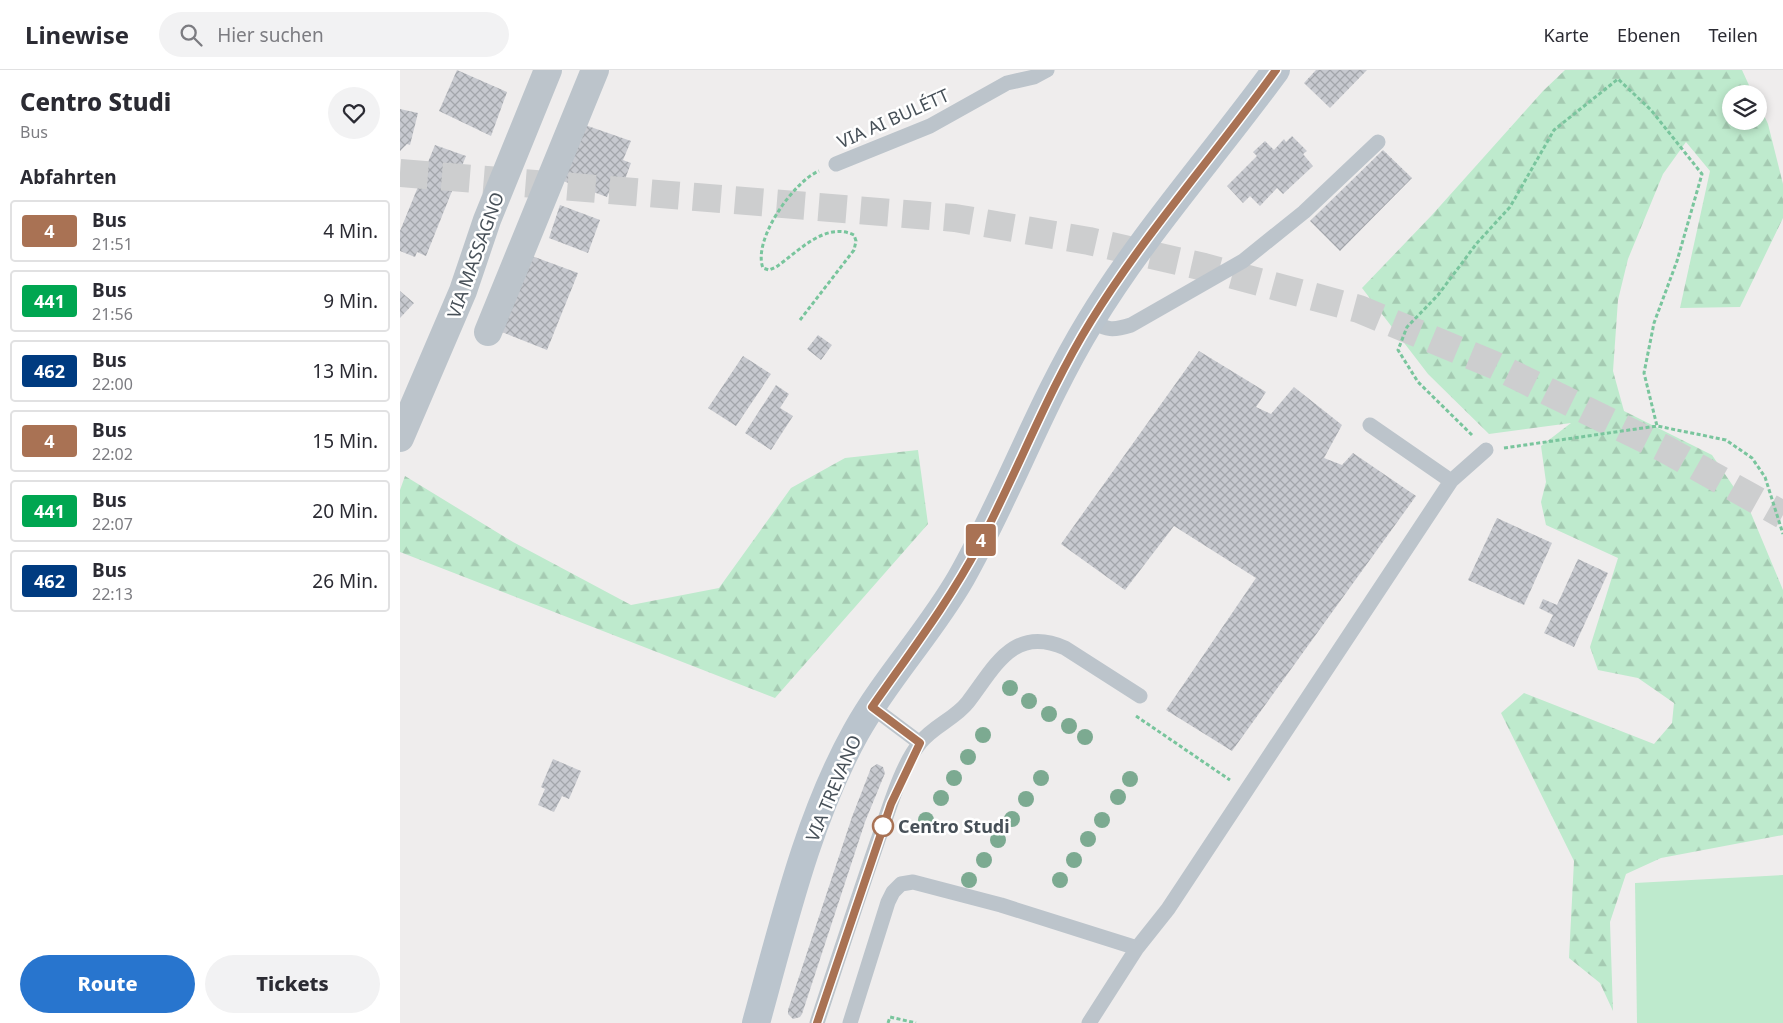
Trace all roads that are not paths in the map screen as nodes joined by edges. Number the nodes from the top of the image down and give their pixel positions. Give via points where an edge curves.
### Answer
1 (548, 70) edge
2 (594, 70) edge
3 (1047, 70) edge
4 (1276, 70) edge
5 (1378, 142) dead end
6 (836, 164) road end
7 (1091, 321) junction
8 (488, 332) dead end
9 (1370, 425) dead end
10 (400, 438) edge
11 (1486, 450) road end
12 (1451, 481) junction
13 (1140, 696) dead end
14 (872, 707) junction
15 (920, 743) junction
16 (1137, 948) junction
17 (756, 1023) edge
18 (816, 1023) edge
19 (850, 1023) edge
20 (1089, 1023) edge

1 - 10 street, VIA MASSAGNO via 487,220 463,291
2 - 8 street
3 - 6 lane, VIA AI BULÉTT via 1034,77 1008,83 930,126
4 - 7 main road, VIA TREVANO via 1144,240
5 - 7 lane via 1304,212 1236,265 1131,325 1115,330 1105,329
7 - 14 main road, VIA TREVANO via 1071,355 959,582
9 - 12 lane
11 - 12 lane
12 - 16 lane via 1168,909
13 - 15 lane via 1065,648 1051,642 1030,640 1005,654 964,707
14 - 15 lane
14 - 17 main road, VIA TREVANO via 838,767 809,842
15 - 18 lane via 891,804
16 - 19 lane via 1001,905 913,882 901,884 888,902
16 - 20 lane

